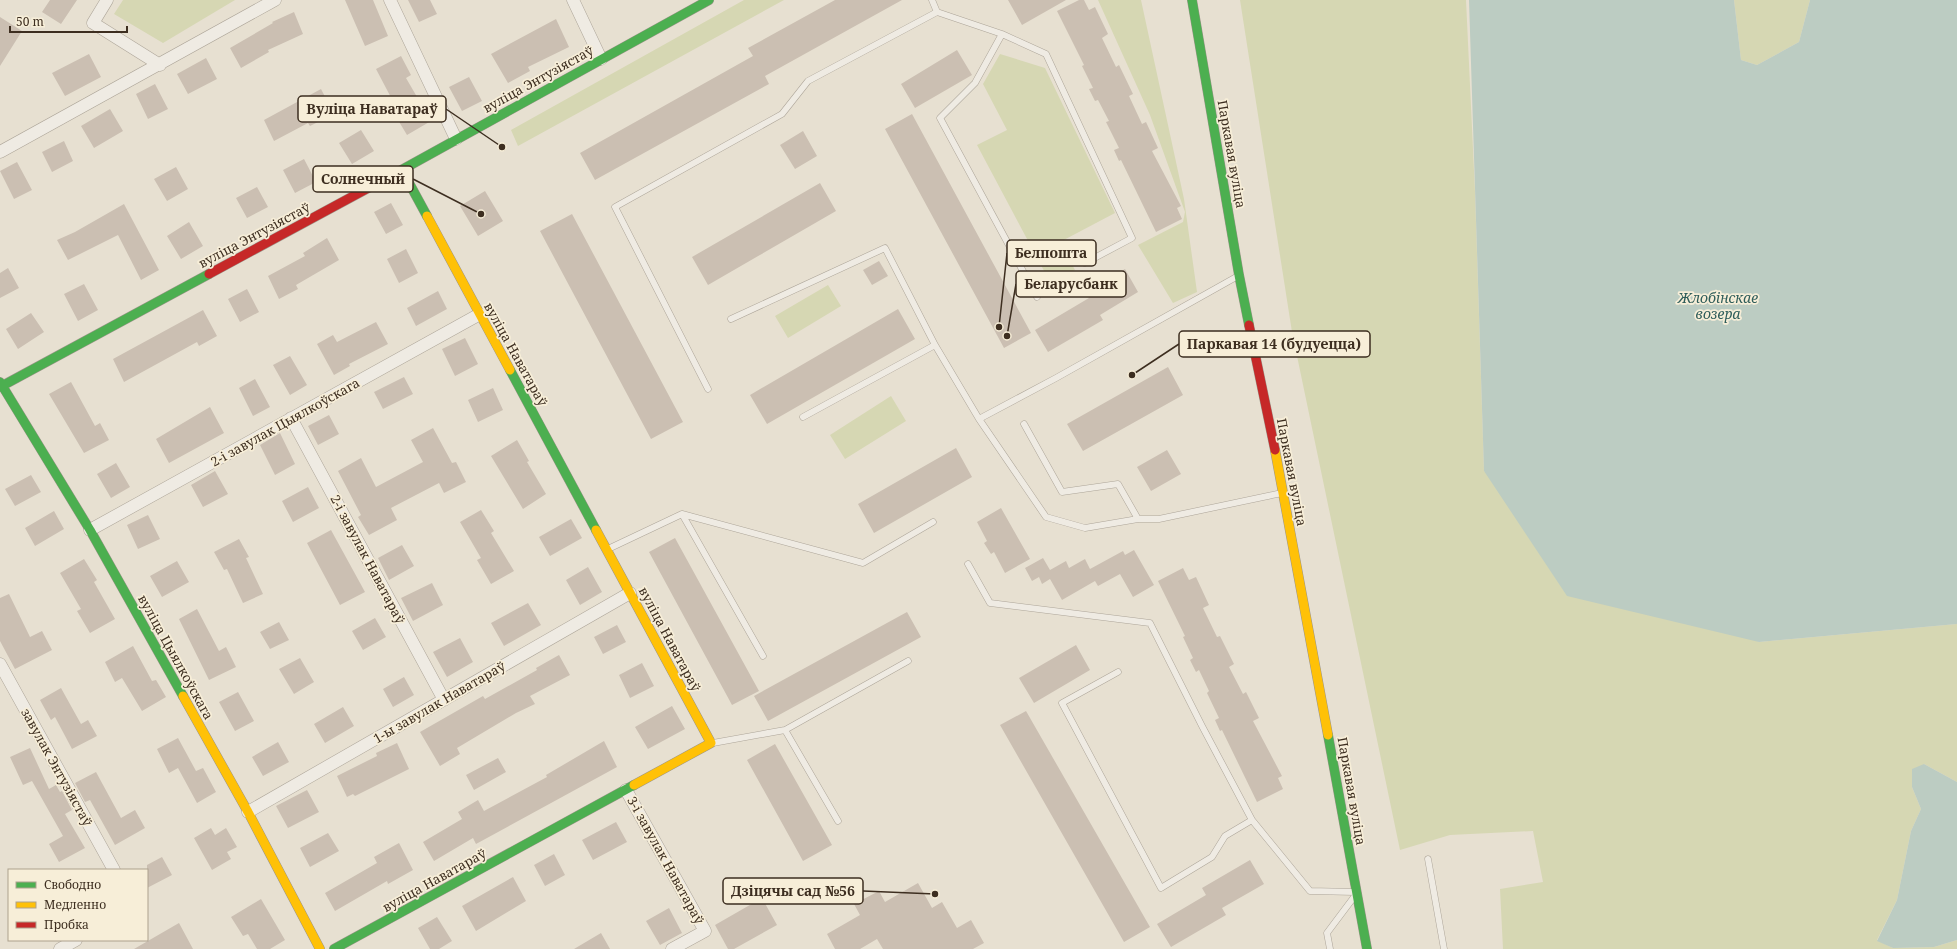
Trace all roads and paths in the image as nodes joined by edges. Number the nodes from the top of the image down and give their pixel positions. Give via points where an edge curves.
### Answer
1 (107, 0) edge
2 (275, 0) edge
3 (390, 0) edge
4 (573, 0) edge
5 (710, 0) edge
6 (932, 0) edge
7 (1192, 0) edge
8 (937, 12) junction
9 (1002, 34) junction
10 (601, 59) junction
11 (160, 65) junction
12 (456, 139) junction
13 (0, 152) edge
14 (402, 170) junction
15 (1085, 263) dead end
16 (1239, 275) junction
17 (1037, 297) dead end
18 (480, 314) junction
19 (730, 319) dead end
20 (934, 344) junction
21 (1, 385) edge
22 (708, 389) dead end
23 (803, 417) dead end
24 (291, 418) junction
25 (979, 419) junction
26 (1024, 424) dead end
27 (1284, 493) junction
28 (682, 514) junction
29 (1138, 519) junction
30 (933, 522) dead end
31 (90, 530) junction
32 (608, 549) junction
33 (968, 564) dead end
34 (630, 593) junction
35 (763, 656) dead end
36 (908, 661) dead end
37 (0, 664) edge
38 (1118, 672) dead end
39 (444, 700) junction
40 (785, 730) junction
41 (711, 743) junction
42 (626, 790) junction
43 (248, 812) junction
44 (1252, 820) junction
45 (838, 821) dead end
46 (1428, 859) dead end
47 (113, 869) edge
48 (1357, 892) junction
49 (73, 944) edge
50 (60, 949) edge
51 (320, 949) edge
52 (334, 949) edge
53 (672, 949) edge
54 (1330, 949) edge
55 (1367, 949) edge
56 (1444, 949) edge

1 - 11 street via 93,23
2 - 11 street
3 - 12 street
4 - 10 street
5 - 10 main road, вуліца Энтузіястаў
6 - 8 lane
7 - 16 main road, Паркавая вуліца
8 - 9 lane
8 - 22 lane via 808,81 782,114 614,207
9 - 15 lane via 1046,54 1132,238
9 - 17 lane via 975,83 940,118
10 - 12 main road, вуліца Энтузіястаў
11 - 13 street
12 - 14 main road, вуліца Энтузіястаў
14 - 18 main road, вуліца Наватараў
14 - 21 main road, вуліца Энтузіястаў
16 - 25 lane
16 - 27 main road, Паркавая вуліца
18 - 24 street, 2-і завулак Цыялкоўскага
18 - 32 main road, вуліца Наватараў
19 - 20 lane via 885,248
20 - 23 lane
20 - 25 lane
21 - 31 main road, вуліца Цыялкоўскага
24 - 31 street, 2-і завулак Цыялкоўскага
24 - 39 street, 2-і завулак Наватараў
25 - 29 lane via 1046,517 1085,528
26 - 29 lane via 1062,492 1118,484
27 - 29 lane via 1159,519
27 - 48 main road, Паркавая вуліца
28 - 30 lane via 863,563
28 - 32 lane
28 - 35 lane
31 - 43 main road, вуліца Цыялкоўскага
32 - 34 main road, вуліца Наватараў
33 - 44 lane via 990,603 1150,623
34 - 39 street, 1-ы завулак Наватараў
34 - 41 main road, вуліца Наватараў
36 - 40 lane
37 - 47 street, завулак Энтузіястаў
38 - 44 lane via 1062,703 1161,888 1212,857 1225,836
39 - 43 street, 1-ы завулак Наватараў
40 - 41 lane
40 - 45 lane
41 - 42 main road, вуліца Наватараў
42 - 52 main road, вуліца Наватараў
42 - 53 street, 3-і завулак Наватараў via 705,931
43 - 51 main road, вуліца Цыялкоўскага
44 - 48 lane via 1310,891
46 - 56 lane
48 - 54 lane via 1327,933
48 - 55 main road, Паркавая вуліца
49 - 50 street

